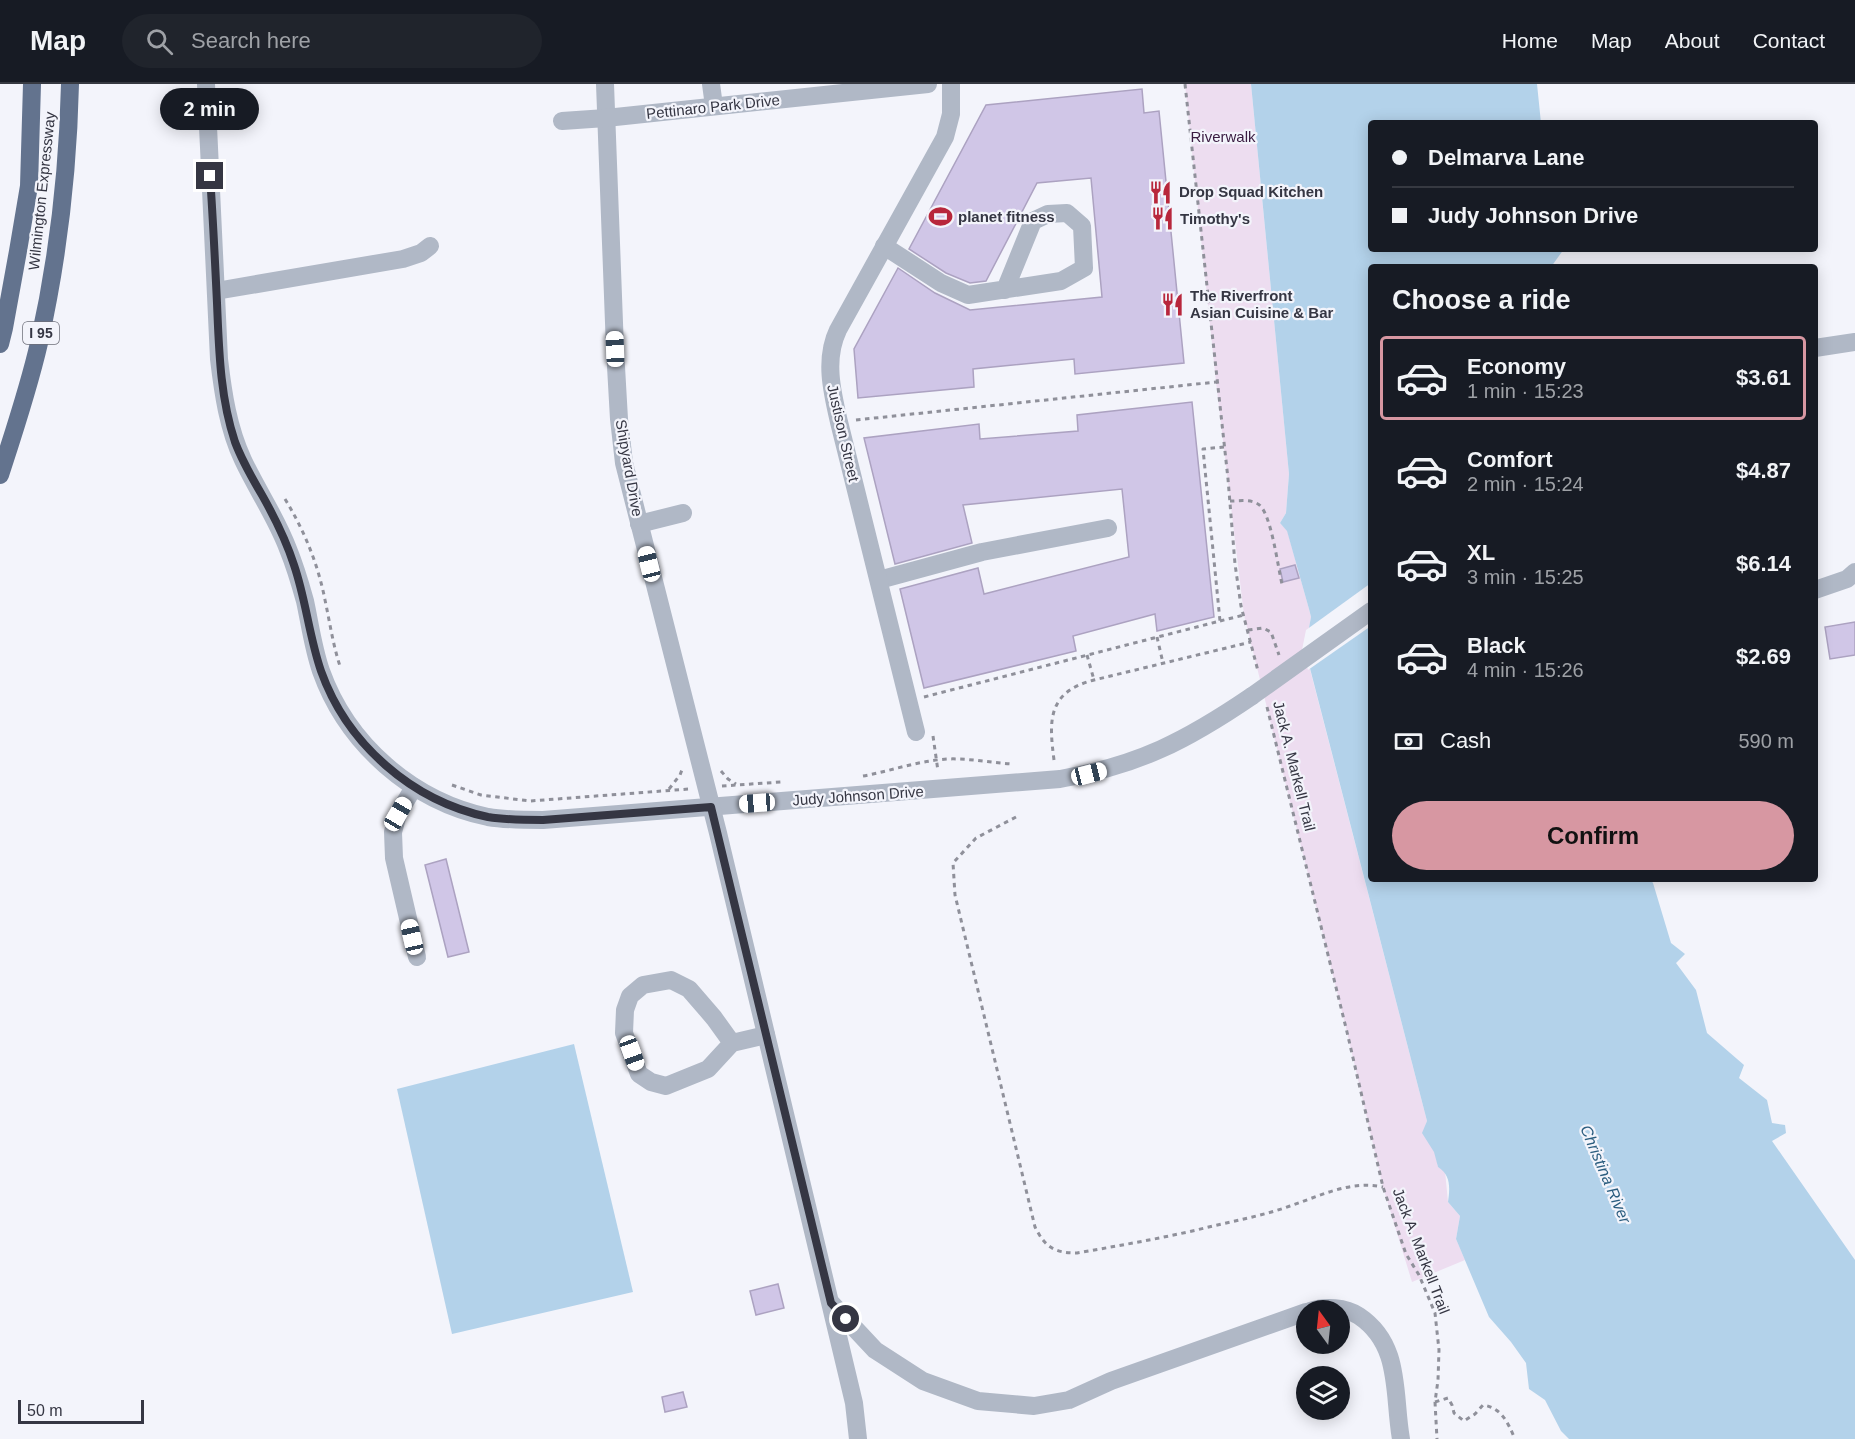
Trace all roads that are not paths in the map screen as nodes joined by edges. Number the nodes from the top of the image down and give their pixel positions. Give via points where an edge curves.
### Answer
1 (32, 84) edge
2 (70, 84) edge
3 (206, 84) edge
4 (605, 84) edge
5 (711, 84) edge
6 (928, 84) edge
7 (951, 84) edge
8 (804, 91) edge
9 (714, 106) junction
10 (606, 118) junction
11 (562, 121) dead end
12 (430, 246) dead end
13 (884, 246) junction
14 (1005, 290) junction
15 (216, 291) junction
16 (1855, 342) edge
17 (0, 344) edge
18 (1818, 348) edge
19 (0, 475) edge
20 (683, 513) dead end
21 (639, 524) junction
22 (1108, 528) dead end
23 (1855, 572) edge
24 (879, 580) junction
25 (1818, 589) edge
26 (1368, 613) edge
27 (923, 730) road end
28 (414, 787) junction
29 (711, 807) junction
30 (417, 957) dead end
31 (766, 1035) junction
32 (732, 1043) junction
33 (831, 1303) junction
34 (1350, 1311) edge
35 (1296, 1316) edge
36 (858, 1439) edge
37 (1401, 1439) edge

1 - 17 highway, Wilmington Expressway / I 95 via 28,186
2 - 19 highway, Wilmington Expressway / I 95 via 64,188 53,271 39,344
3 - 15 street, Judy Johnson Drive
4 - 10 street, Shipyard Drive
5 - 9 street
6 - 8 street, Pettinaro Park Drive
7 - 13 street, Justison Street via 951,114 945,136
8 - 9 street, Pettinaro Park Drive
9 - 10 street, Pettinaro Park Drive
10 - 11 street, Pettinaro Park Drive
10 - 21 street, Shipyard Drive via 619,419 624,463
12 - 15 street via 403,259
13 - 14 street via 941,283 968,295
13 - 24 street, Justison Street via 834,339 830,372
14 - 14 street via 1061,281 1084,268 1082,226 1066,213 1048,214 1033,221
15 - 28 street, Judy Johnson Drive via 226,410 242,458 288,547 321,671 353,730 374,755
16 - 18 street
20 - 21 street
21 - 29 street, Shipyard Drive
22 - 24 street via 982,552
23 - 25 street via 1847,579
24 - 27 street, Justison Street via 909,702
26 - 29 street, Judy Johnson Drive, bridge via 1258,698 1149,756 1120,766 1060,779
28 - 29 street, Judy Johnson Drive via 473,813 519,820
28 - 30 street via 398,814 393,832 394,858
29 - 31 street, Shipyard Drive
31 - 32 street
31 - 33 street, Shipyard Drive
32 - 32 street via 689,989 671,980 644,985 630,996 624,1033 639,1074 651,1082 666,1086 708,1069
33 - 35 street via 875,1350 923,1382 978,1401 1034,1406 1069,1400 1111,1381
33 - 36 street, Shipyard Drive via 854,1403
34 - 37 street via 1370,1324 1387,1348 1395,1378

